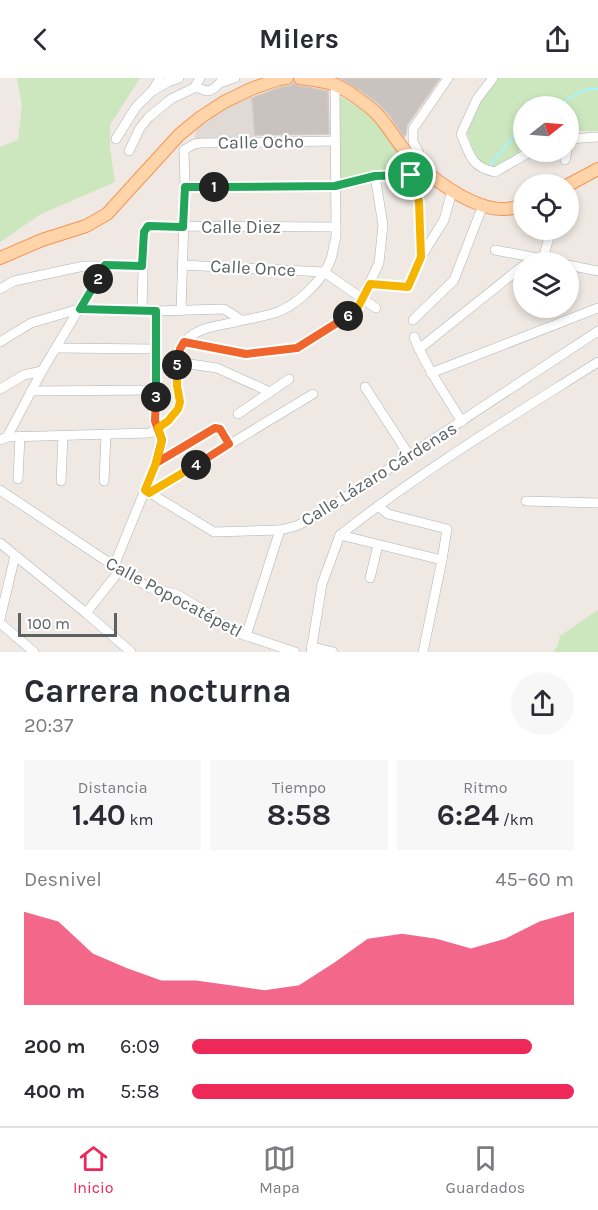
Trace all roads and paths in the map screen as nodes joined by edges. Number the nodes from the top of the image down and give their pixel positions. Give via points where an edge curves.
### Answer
1 (160, 78) edge
2 (179, 78) edge
3 (235, 78) edge
4 (287, 78) edge
5 (300, 78) edge
6 (448, 78) edge
7 (493, 78) edge
8 (221, 81) edge
9 (330, 81) edge
10 (196, 82) edge
11 (153, 90) junction
12 (598, 137) edge
13 (116, 139) dead end
14 (579, 140) edge
15 (335, 141) junction
16 (129, 151) dead end
17 (513, 162) edge
18 (598, 170) edge
19 (416, 171) junction
20 (375, 176) junction
21 (579, 180) edge
22 (335, 186) junction
23 (185, 187) junction
24 (452, 191) junction
25 (483, 205) junction
26 (513, 207) edge
27 (183, 227) junction
28 (336, 227) junction
29 (495, 250) dead end
30 (513, 255) edge
31 (421, 257) junction
32 (0, 258) edge
33 (105, 265) junction
34 (182, 265) junction
35 (142, 266) junction
36 (579, 267) edge
37 (598, 271) edge
38 (324, 272) junction
39 (513, 276) edge
40 (370, 284) junction
41 (0, 289) edge
42 (363, 299) junction
43 (376, 308) dead end
44 (598, 308) edge
45 (80, 309) junction
46 (142, 310) junction
47 (156, 311) junction
48 (181, 311) junction
49 (241, 320) junction
50 (412, 320) dead end
51 (598, 331) edge
52 (414, 337) dead end
53 (0, 342) edge
54 (184, 342) junction
55 (56, 348) junction
56 (157, 349) junction
57 (419, 350) junction
58 (177, 362) junction
59 (598, 362) edge
60 (42, 371) junction
61 (431, 373) junction
62 (289, 379) dead end
63 (365, 387) dead end
64 (0, 389) edge
65 (156, 390) junction
66 (31, 391) junction
67 (270, 392) junction
68 (313, 394) dead end
69 (238, 414) dead end
70 (462, 422) junction
71 (158, 428) junction
72 (106, 434) junction
73 (63, 435) junction
74 (20, 436) junction
75 (3, 438) edge
76 (229, 444) junction
77 (410, 455) junction
78 (156, 463) junction
79 (18, 478) dead end
80 (60, 481) dead end
81 (104, 481) dead end
82 (0, 490) edge
83 (147, 492) junction
84 (526, 501) dead end
85 (598, 503) edge
86 (378, 506) junction
87 (280, 530) junction
88 (340, 535) junction
89 (0, 543) edge
90 (378, 545) junction
91 (15, 556) junction
92 (442, 560) junction
93 (117, 568) junction
94 (370, 578) dead end
95 (86, 612) junction
96 (0, 621) edge
97 (246, 636) junction
98 (311, 650) edge
99 (34, 652) edge
100 (131, 652) edge
101 (295, 652) edge
102 (333, 652) edge
103 (423, 652) edge

1 - 11 street
2 - 11 street
3 - 8 street
4 - 32 main road via 251,89 201,117 179,135 107,214 86,226
5 - 9 main road
6 - 19 street via 413,129 413,142 419,153
7 - 17 street via 477,99 462,134 472,161 483,170 495,172
8 - 10 street via 207,91
9 - 15 street
9 - 19 main road via 385,122
10 - 16 street via 149,117
11 - 13 street via 136,107
12 - 14 street
15 - 22 street
15 - 23 street, Calle Ocho via 201,143 187,147
18 - 21 main road
19 - 20 street
19 - 24 main road
19 - 31 street
20 - 22 street
20 - 40 street via 383,225 379,263
22 - 23 street
22 - 28 street
23 - 27 street
24 - 25 main road
24 - 31 street via 444,220
25 - 26 main road
25 - 50 street via 454,280
27 - 28 street, Calle Diez
27 - 34 street
27 - 35 street, Calle Diez via 146,227
28 - 38 street
29 - 30 street
31 - 40 street via 408,287
33 - 35 street
33 - 41 street via 14,281
33 - 45 street
34 - 38 street, Calle Once
34 - 48 street
35 - 46 street
36 - 37 street
38 - 42 street
38 - 49 street via 307,294 280,312
39 - 57 street
40 - 42 street
42 - 43 street
42 - 54 street via 356,311 297,348 246,354
44 - 61 street
45 - 46 street
45 - 53 street via 31,323
45 - 55 street
46 - 47 street
47 - 48 street
47 - 56 street
48 - 49 street via 224,309
49 - 54 street via 207,329
51 - 70 street, Calle Lázaro Cárdenas
52 - 57 street
54 - 58 street
55 - 56 street
55 - 60 street
56 - 65 street
57 - 61 street
58 - 67 street via 217,368
58 - 71 street via 178,409
59 - 86 street
60 - 64 street via 24,375
60 - 66 street
61 - 70 street
62 - 67 street
63 - 77 street
65 - 66 street
65 - 71 street
66 - 75 street
67 - 69 street
68 - 76 street
70 - 77 street, Calle Lázaro Cárdenas
71 - 72 street via 150,433
71 - 78 street via 162,440
72 - 73 street
72 - 81 street
73 - 74 street
73 - 80 street
74 - 75 street
74 - 79 street
76 - 78 street via 220,429 215,428
76 - 83 street
77 - 87 street, Calle Lázaro Cárdenas via 317,516
78 - 83 street
82 - 93 street, Calle Popocatépetl
83 - 87 street, Calle Lázaro Cárdenas via 214,532
83 - 93 street
84 - 85 street
86 - 88 street
86 - 92 street via 388,514 447,529
87 - 97 street
88 - 90 street
88 - 98 street via 322,584
89 - 91 street
90 - 92 street
90 - 94 street
91 - 95 street
91 - 96 street
92 - 103 street
93 - 95 street
93 - 97 street, Calle Popocatépetl via 150,588 176,594 231,631
95 - 100 street
96 - 99 street
97 - 101 street, Calle Popocatépetl
98 - 102 street

